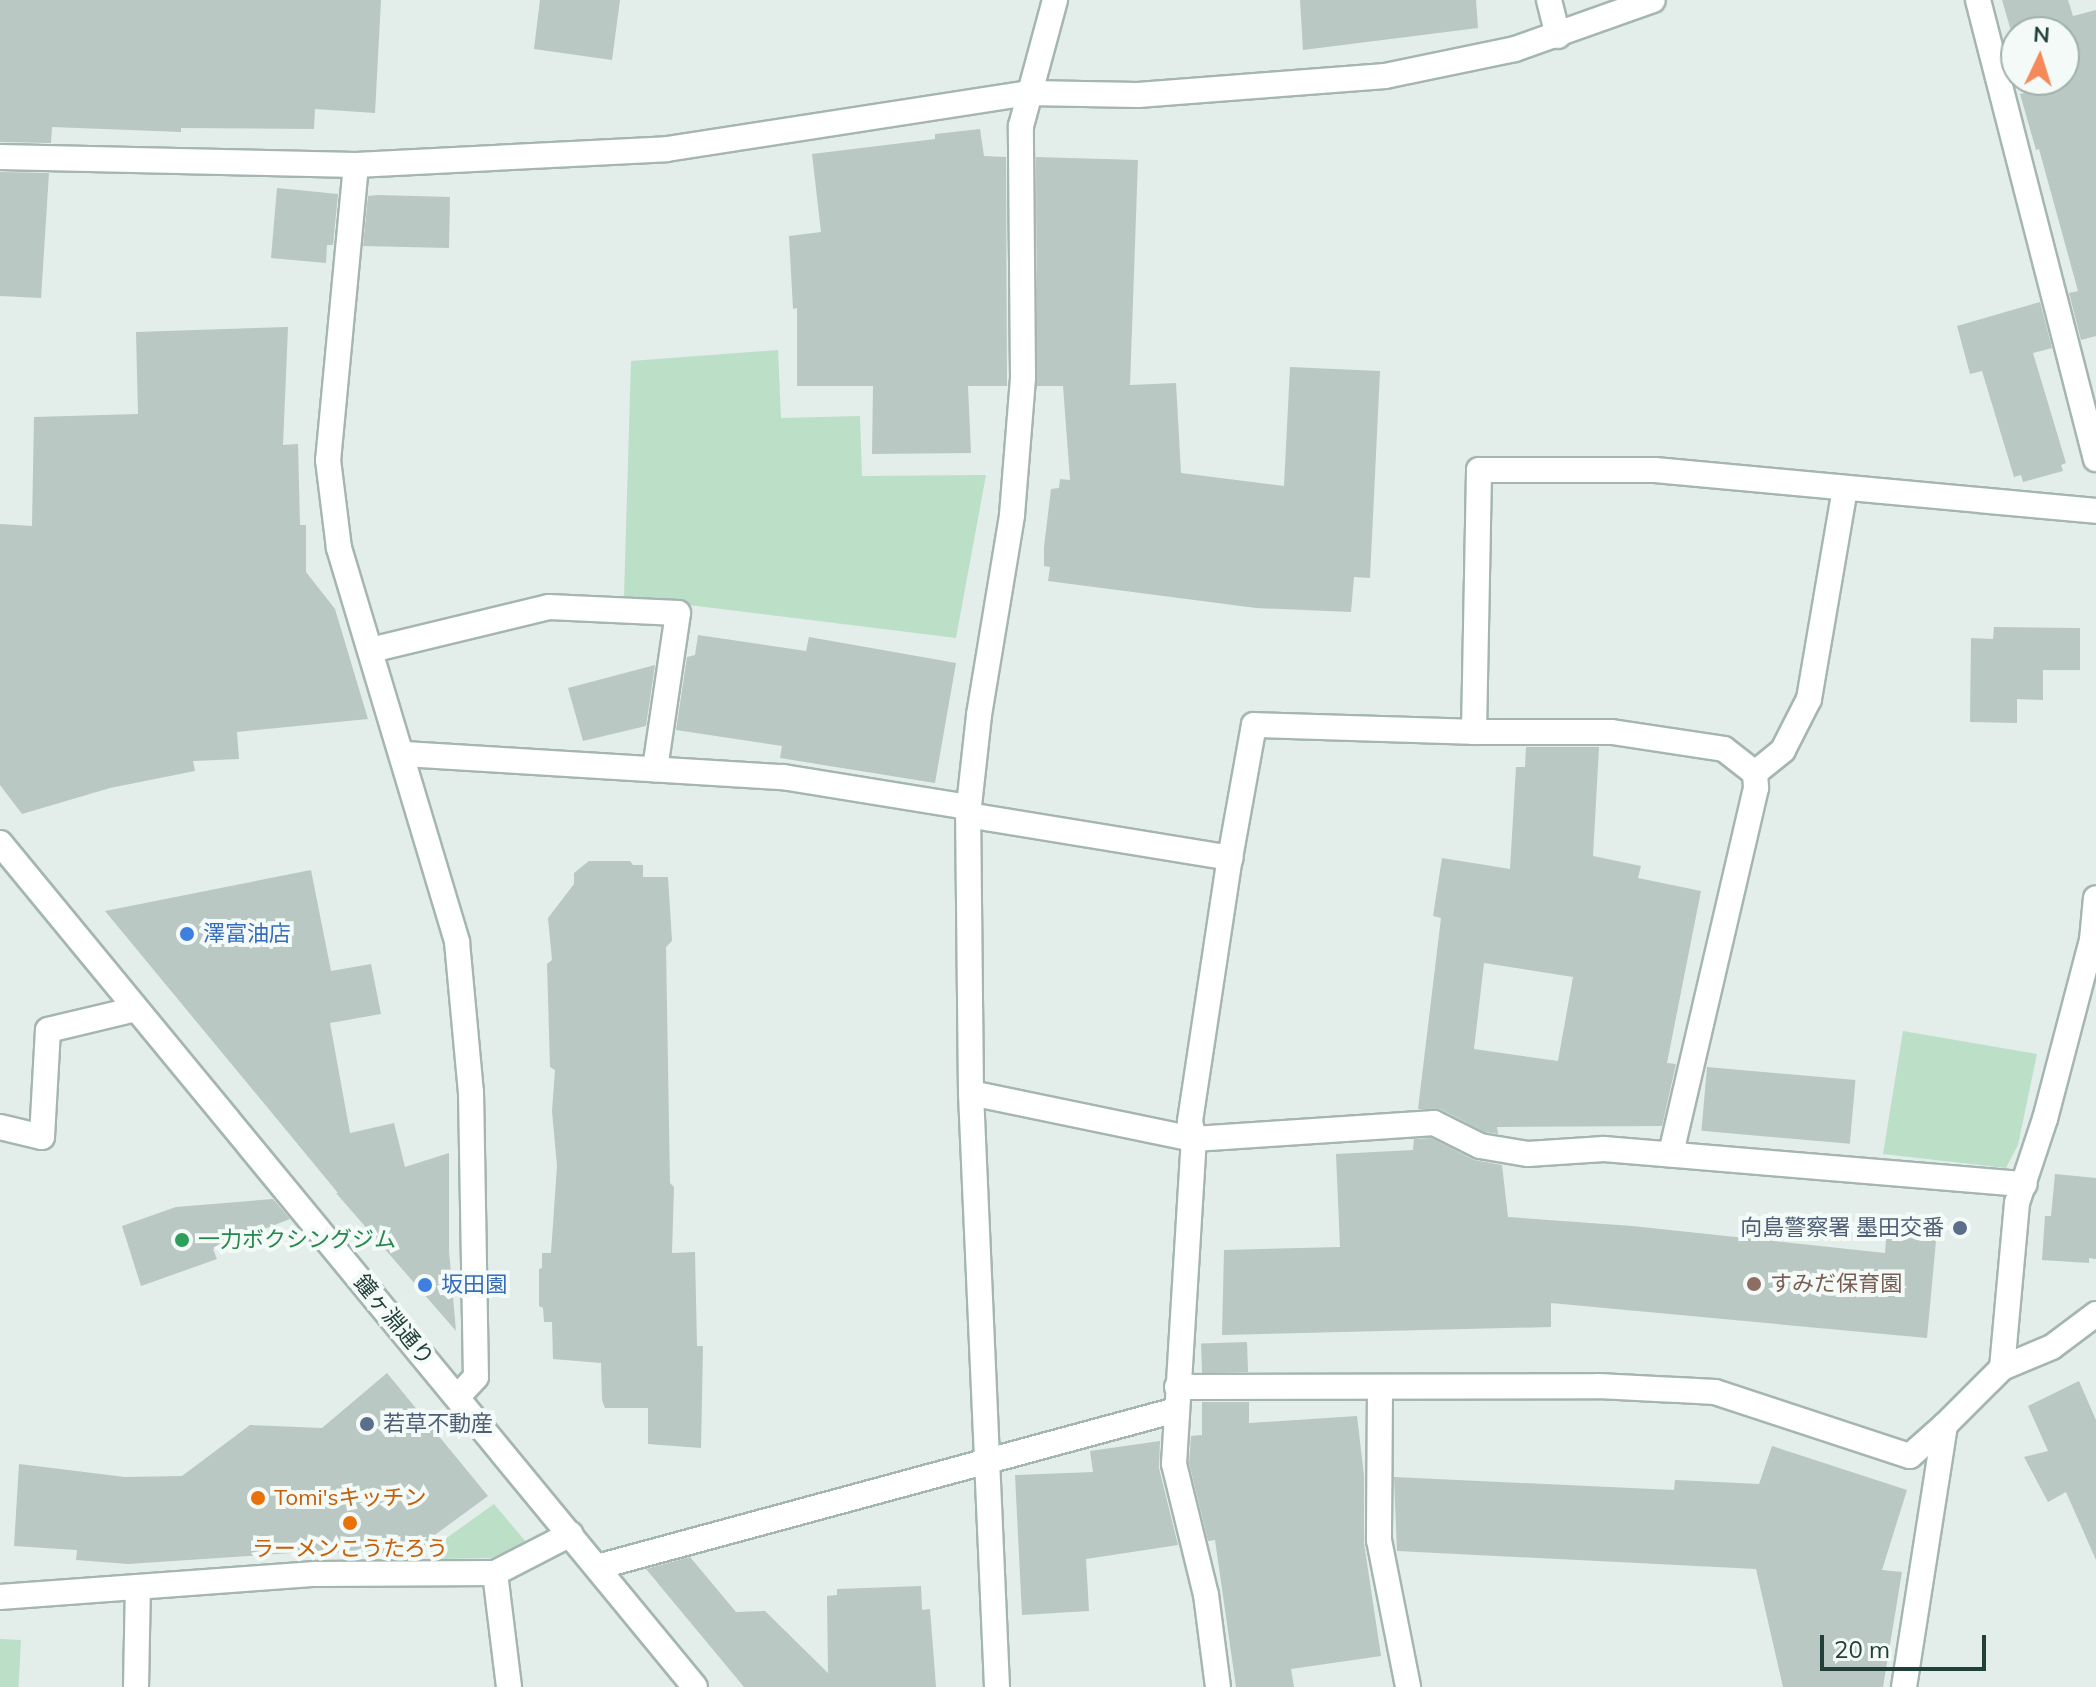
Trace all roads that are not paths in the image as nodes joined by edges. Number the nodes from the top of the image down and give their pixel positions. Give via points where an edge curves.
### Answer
1 (1055, 0) edge
2 (1549, 0) edge
3 (1653, 0) edge
4 (1978, 0) edge
5 (1558, 36) junction
6 (1029, 93) junction
7 (0, 157) edge
8 (356, 165) junction
9 (2096, 459) edge
10 (1845, 488) junction
11 (2096, 511) edge
12 (371, 650) junction
13 (1474, 732) junction
14 (404, 754) junction
15 (655, 769) junction
16 (1755, 773) junction
17 (968, 811) junction
18 (0, 843) edge
19 (1230, 858) junction
20 (2096, 898) edge
21 (136, 1009) junction
22 (971, 1093) junction
23 (0, 1127) edge
24 (1194, 1139) junction
25 (1671, 1154) junction
26 (2025, 1184) junction
27 (2096, 1314) edge
28 (2002, 1368) junction
29 (1380, 1389) junction
30 (458, 1396) junction
31 (1177, 1398) junction
32 (1945, 1425) junction
33 (987, 1459) junction
34 (571, 1534) junction
35 (597, 1567) junction
36 (495, 1573) junction
37 (138, 1587) junction
38 (0, 1597) edge
39 (136, 1687) edge
40 (509, 1687) edge
41 (695, 1687) edge
42 (997, 1687) edge
43 (1218, 1687) edge
44 (1408, 1687) edge
45 (1904, 1687) edge

1 - 6 street
2 - 5 street
3 - 5 street
4 - 9 street
5 - 6 street via 1385,76 1138,95
6 - 8 street via 667,149
6 - 17 street via 1021,126 1023,377 1012,515
7 - 8 street
8 - 12 street via 328,460 339,548
10 - 11 street
10 - 13 street via 1655,470 1479,470
10 - 16 street via 1809,699 1783,750
12 - 14 street
12 - 15 street via 549,607 678,613
13 - 16 street via 1626,734 1724,749
13 - 19 street via 1254,725
14 - 15 street
14 - 30 street via 457,942 471,1092 476,1377
15 - 17 street via 783,777
16 - 25 street via 1756,788
17 - 19 street
17 - 22 street
18 - 21 street, 鐘ヶ淵通り
19 - 24 street via 1190,1121
20 - 26 street via 2092,940
21 - 23 street via 48,1030 42,1137
21 - 30 street, 鐘ヶ淵通り
22 - 24 street
22 - 33 street
24 - 25 street via 1434,1123 1480,1146 1528,1154 1604,1149
24 - 31 street
25 - 26 street
26 - 28 street via 2017,1203
27 - 28 street via 2052,1347
28 - 32 street
29 - 31 street
29 - 32 street via 1598,1386 1715,1392 1910,1456
29 - 44 street via 1379,1540
30 - 34 street, 鐘ヶ淵通り
31 - 33 street
31 - 43 street via 1174,1464 1206,1595
32 - 45 street
33 - 35 street
33 - 42 street
34 - 35 street, 鐘ヶ淵通り
34 - 36 street
35 - 41 street, 鐘ヶ淵通り
36 - 37 street via 315,1574
36 - 40 street
37 - 38 street
37 - 39 street

